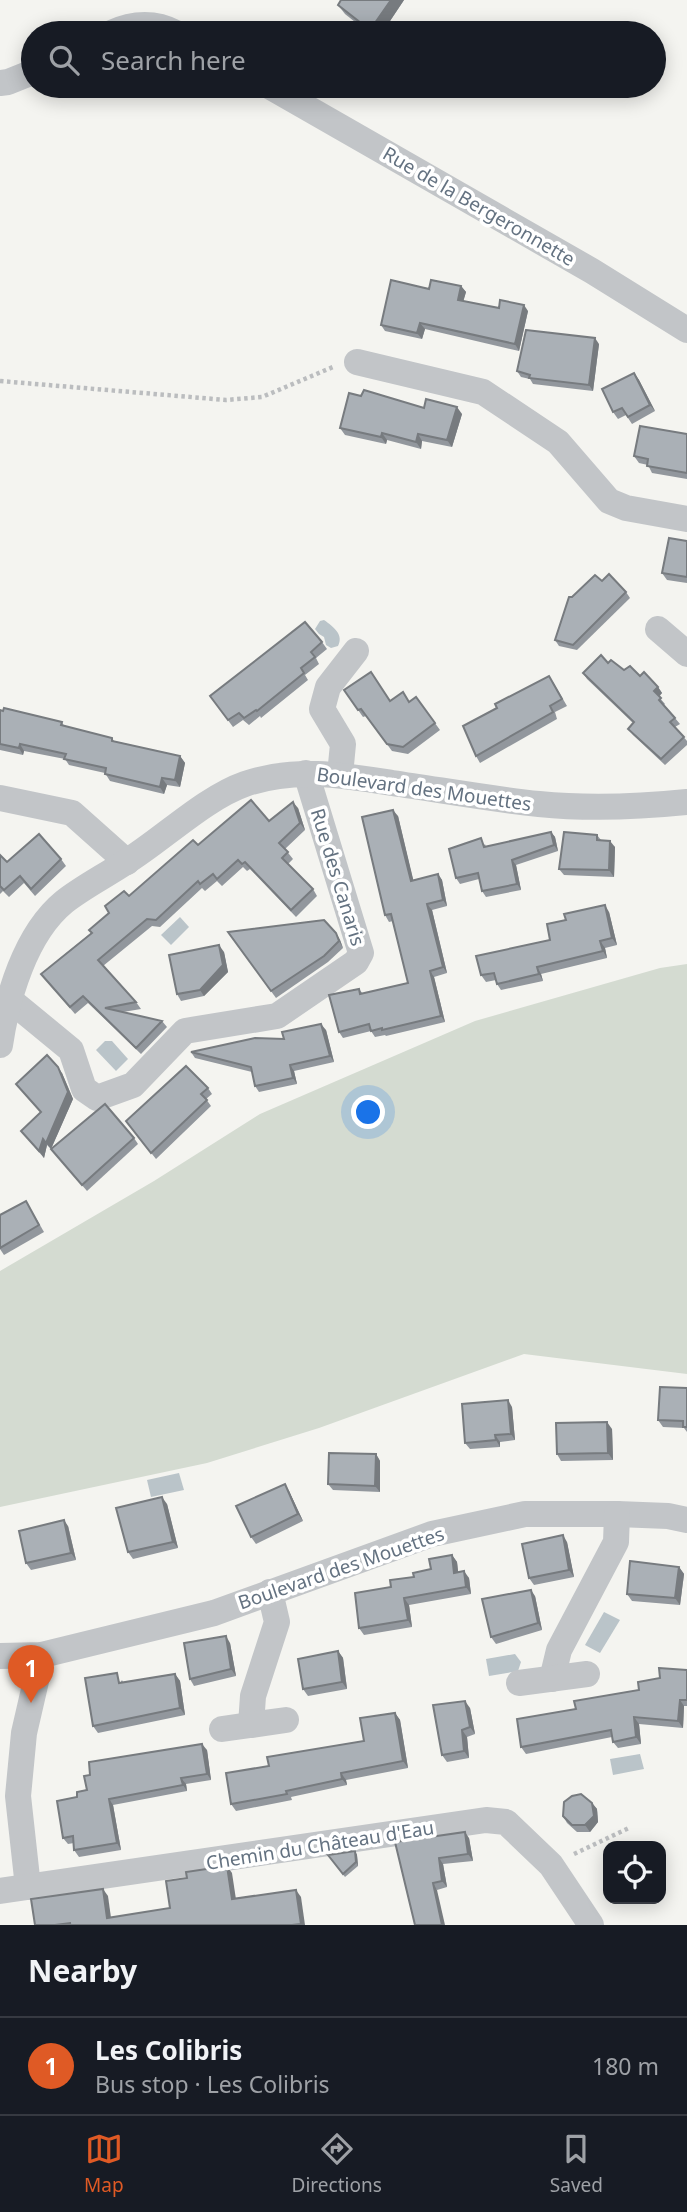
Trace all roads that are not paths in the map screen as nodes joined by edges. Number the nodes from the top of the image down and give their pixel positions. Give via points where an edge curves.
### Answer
1 (21, 77) edge
2 (0, 83) edge
3 (290, 98) edge
4 (687, 330) edge
5 (357, 362) road end
6 (687, 519) edge
7 (658, 629) dead end
8 (356, 651) dead end
9 (687, 654) edge
10 (306, 773) junction
11 (340, 775) junction
12 (0, 798) edge
13 (687, 802) edge
14 (127, 862) junction
15 (9, 999) junction
16 (0, 1045) edge
17 (617, 1514) junction
18 (687, 1520) edge
19 (270, 1592) junction
20 (41, 1655) junction
21 (0, 1656) edge
22 (587, 1674) dead end
23 (552, 1678) junction
24 (519, 1683) dead end
25 (286, 1720) dead end
26 (251, 1725) junction
27 (222, 1730) dead end
28 (28, 1887) junction
29 (0, 1891) edge
30 (591, 1925) edge

1 - 2 street
3 - 4 street, Rue de la Bergeronnette
5 - 6 street via 482,392 558,442 609,501
7 - 9 street
8 - 11 street via 328,687 322,709 343,744
10 - 11 street, Boulevard des Mouettes
10 - 14 street, Boulevard des Mouettes via 242,785
10 - 15 street, Rue des Canaris via 361,953 356,962 277,1016 186,1031 132,1084 97,1098 84,1089 71,1050
11 - 13 street, Boulevard des Mouettes via 539,804
12 - 14 street via 72,813
14 - 15 street, Boulevard des Mouettes via 79,891 48,919
15 - 16 street, Boulevard des Mouettes
17 - 18 street, Boulevard des Mouettes
17 - 19 street, Boulevard des Mouettes via 525,1514 432,1534
17 - 23 street via 617,1542 559,1650
19 - 20 street, Boulevard des Mouettes via 214,1613
19 - 26 street via 277,1622 253,1696
20 - 21 street, Boulevard des Mouettes
20 - 28 street via 24,1733 18,1796
22 - 23 street
23 - 24 street
25 - 26 street
26 - 27 street
28 - 29 street, Chemin du Château d'Eau
28 - 30 street, Chemin du Château d'Eau via 486,1820 506,1822 551,1866

